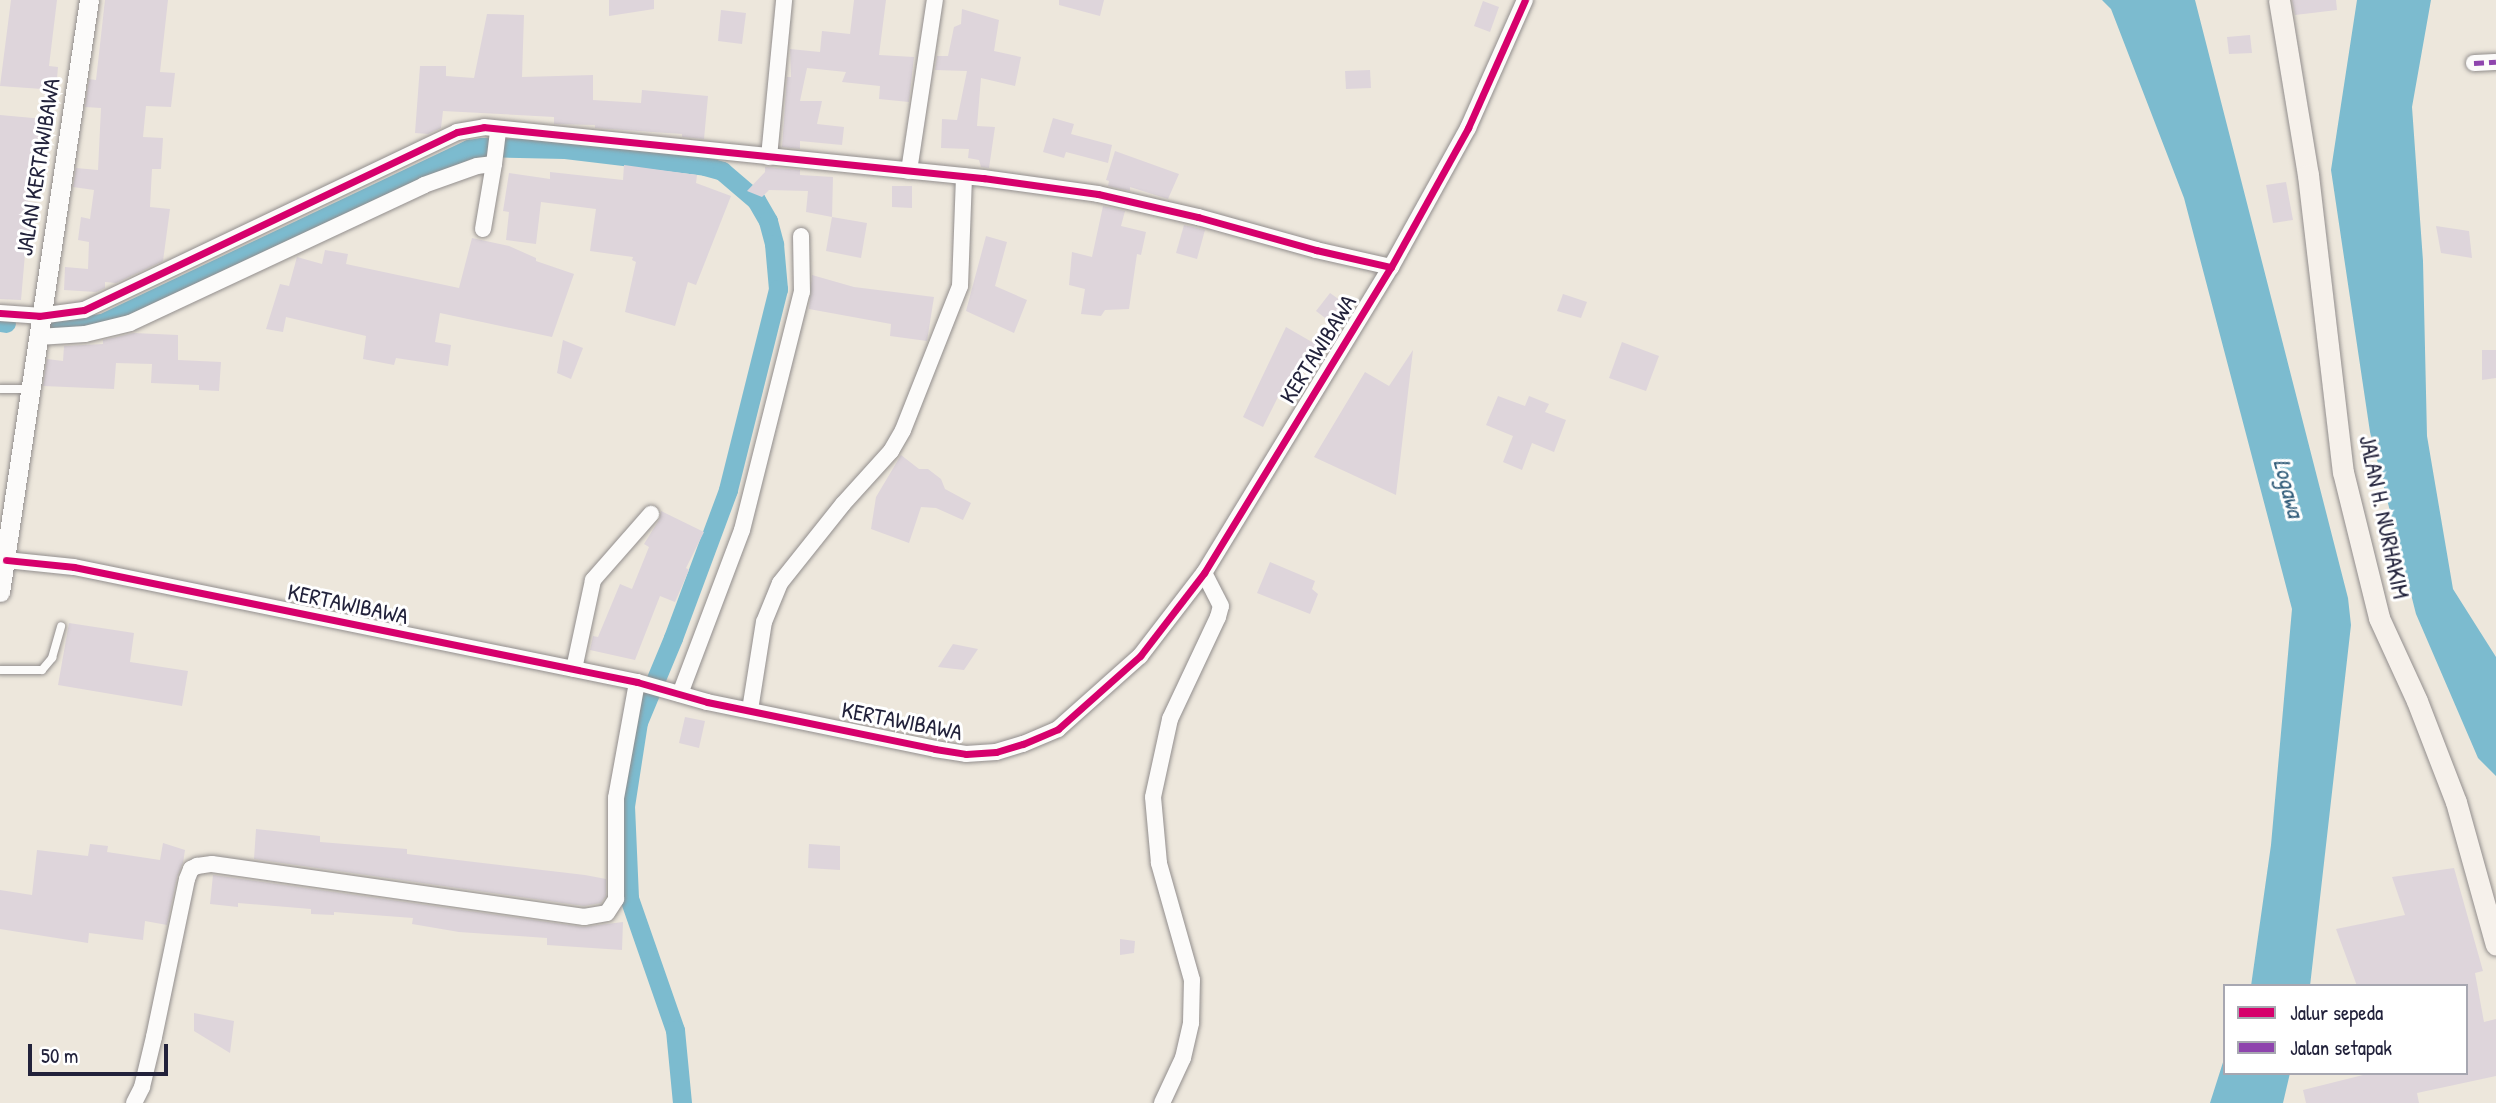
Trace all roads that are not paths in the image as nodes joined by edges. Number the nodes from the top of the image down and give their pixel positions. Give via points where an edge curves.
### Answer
1 (89, 0) edge
2 (784, 0) edge
3 (935, 0) edge
4 (1525, 0) edge
5 (2279, 0) edge
6 (2496, 62) edge
7 (2474, 63) dead end
8 (498, 131) junction
9 (495, 157) junction
10 (769, 158) junction
11 (909, 171) junction
12 (964, 176) junction
13 (483, 229) dead end
14 (801, 236) dead end
15 (1391, 267) junction
16 (164, 295) junction
17 (0, 313) edge
18 (39, 316) junction
19 (38, 337) junction
20 (0, 389) edge
21 (32, 389) junction
22 (651, 514) dead end
23 (3, 559) edge
24 (1204, 573) junction
25 (0, 592) edge
26 (61, 626) dead end
27 (574, 669) junction
28 (0, 670) edge
29 (640, 683) junction
30 (675, 692) junction
31 (745, 709) junction
32 (2496, 945) edge
33 (134, 1103) edge
34 (1162, 1103) edge

1 - 18 street, JALAN KERTAWIBAWA
2 - 10 street
3 - 11 street
4 - 15 street, KERTAWIBAWA via 1468,128
5 - 32 main road, JALAN H. NURHAKIM via 2308,175 2343,472 2379,618 2456,802
6 - 7 street
8 - 9 street
8 - 10 street
8 - 16 street via 484,127 457,132
9 - 13 street
9 - 16 street
10 - 11 street
11 - 12 street
12 - 15 street via 1130,200
12 - 31 street via 960,286 903,430 891,451 780,583 764,622
14 - 30 street via 802,292 746,517
15 - 24 street, KERTAWIBAWA
16 - 18 street
16 - 19 street via 130,323 85,334
17 - 18 street
18 - 19 street, JALAN KERTAWIBAWA
19 - 21 street, JALAN KERTAWIBAWA
20 - 21 lane
21 - 23 street, JALAN KERTAWIBAWA
22 - 27 street via 593,580
23 - 25 street, JALAN KERTAWIBAWA
23 - 27 street, KERTAWIBAWA via 74,567
24 - 31 street, KERTAWIBAWA via 1140,656 1058,729 996,752 956,753
24 - 34 street via 1221,606 1219,617 1170,719 1153,797 1159,863 1192,980 1191,1023 1183,1058
26 - 28 lane via 52,658 42,670
27 - 29 street, KERTAWIBAWA
29 - 30 street, KERTAWIBAWA
29 - 33 street via 615,798 617,890 614,907 607,913 584,917 212,864 197,866 187,878 149,1056
30 - 31 street, KERTAWIBAWA

